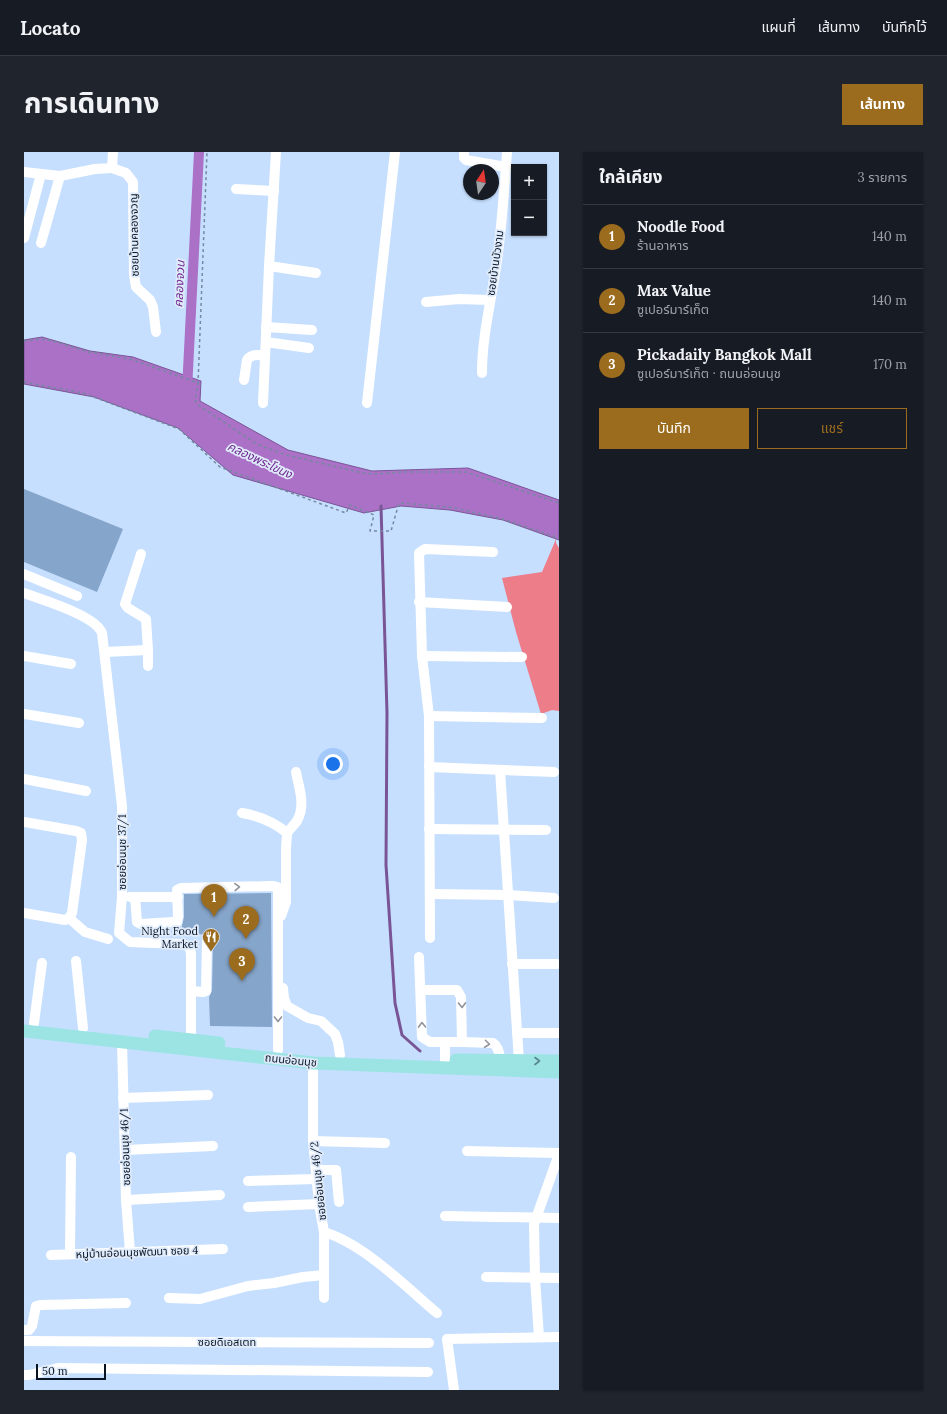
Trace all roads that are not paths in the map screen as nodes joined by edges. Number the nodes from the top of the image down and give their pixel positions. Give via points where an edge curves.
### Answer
1 (113, 152) edge
2 (276, 152) edge
3 (395, 152) edge
4 (464, 152) edge
5 (507, 152) edge
6 (506, 167) junction
7 (112, 168) junction
8 (24, 172) edge
9 (41, 174) junction
10 (60, 176) junction
11 (236, 189) dead end
12 (274, 191) junction
13 (24, 238) edge
14 (41, 243) dead end
15 (269, 266) junction
16 (316, 273) dead end
17 (490, 300) junction
18 (426, 302) dead end
19 (266, 327) junction
20 (312, 330) dead end
21 (156, 332) dead end
22 (266, 342) junction
23 (309, 348) dead end
24 (265, 355) junction
25 (482, 373) dead end
26 (244, 380) dead end
27 (263, 403) dead end
28 (367, 403) dead end
29 (493, 552) dead end
30 (141, 554) dead end
31 (24, 574) edge
32 (24, 593) edge
33 (77, 596) dead end
34 (419, 602) junction
35 (507, 607) dead end
36 (148, 650) junction
37 (105, 652) junction
38 (24, 656) edge
39 (422, 656) junction
40 (522, 657) dead end
41 (71, 664) dead end
42 (148, 666) dead end
43 (24, 714) edge
44 (429, 716) junction
45 (542, 718) dead end
46 (78, 723) dead end
47 (429, 767) junction
48 (500, 770) junction
49 (296, 772) dead end
50 (554, 772) dead end
51 (24, 779) edge
52 (86, 791) dead end
53 (242, 813) dead end
54 (24, 822) edge
55 (429, 829) junction
56 (504, 830) junction
57 (546, 830) dead end
58 (287, 833) junction
59 (430, 894) junction
60 (508, 895) junction
61 (122, 897) junction
62 (135, 897) junction
63 (178, 897) junction
64 (554, 898) dead end
65 (24, 913) edge
66 (69, 918) junction
67 (108, 938) dead end
68 (430, 938) dead end
69 (207, 940) dead end
70 (419, 957) dead end
71 (76, 961) dead end
72 (42, 963) dead end
73 (512, 964) junction
74 (557, 964) dead end
75 (421, 990) junction
76 (191, 991) junction
77 (27, 1025) edge
78 (83, 1028) junction
79 (517, 1033) junction
80 (559, 1033) edge
81 (123, 1037) junction
82 (191, 1040) junction
83 (445, 1042) junction
84 (462, 1042) junction
85 (278, 1050) junction
86 (340, 1055) junction
87 (313, 1059) junction
88 (445, 1060) junction
89 (501, 1061) junction
90 (559, 1061) edge
91 (520, 1066) junction
92 (559, 1072) edge
93 (208, 1095) dead end
94 (123, 1098) junction
95 (313, 1141) junction
96 (385, 1143) dead end
97 (213, 1146) dead end
98 (124, 1150) junction
99 (467, 1151) dead end
100 (559, 1154) edge
101 (71, 1157) dead end
102 (316, 1174) junction
103 (248, 1181) dead end
104 (220, 1195) dead end
105 (126, 1200) junction
106 (339, 1202) dead end
107 (318, 1204) junction
108 (248, 1206) dead end
109 (445, 1216) dead end
110 (536, 1218) junction
111 (559, 1218) edge
112 (324, 1232) junction
113 (223, 1249) dead end
114 (130, 1252) junction
115 (70, 1254) junction
116 (51, 1255) dead end
117 (324, 1275) junction
118 (486, 1277) dead end
119 (535, 1278) junction
120 (559, 1278) edge
121 (170, 1298) dead end
122 (324, 1298) dead end
123 (126, 1303) dead end
124 (437, 1313) dead end
125 (24, 1330) edge
126 (538, 1337) junction
127 (559, 1337) edge
128 (24, 1341) edge
129 (429, 1343) dead end
130 (428, 1372) dead end
131 (24, 1375) edge
132 (454, 1390) edge

1 - 7 street
2 - 12 street
3 - 28 street
4 - 6 street via 466,160
5 - 6 street, ซอยบ้านบัวงาม
6 - 17 street, ซอยบ้านบัวงาม via 496,267
7 - 10 street
7 - 21 street, ซอยบ้านคลองจวญ via 126,173 133,182 134,275 136,287 150,300 153,307
8 - 9 street
9 - 10 street
9 - 13 street
10 - 14 street
11 - 12 street
12 - 15 street
15 - 16 street
15 - 19 street
17 - 18 street
17 - 25 street, ซอยบ้านบัวงาม
19 - 20 street
19 - 22 street
22 - 23 street
22 - 24 street
24 - 26 street via 248,358
24 - 27 street
29 - 34 street via 422,550 418,557
30 - 36 street via 126,604 146,619
31 - 33 street
32 - 37 street, ซอยอ่อนนุช 37/1 via 81,615 100,628
34 - 35 street
34 - 39 street
36 - 37 street
36 - 42 street
37 - 61 street, ซอยอ่อนนุช 37/1 via 122,806
38 - 41 street
39 - 40 street
39 - 44 street
43 - 46 street
44 - 45 street
44 - 47 street
47 - 48 street
47 - 55 street
48 - 50 street
48 - 56 street
49 - 58 street via 301,806 297,821
51 - 52 street
53 - 58 street via 277,825
54 - 66 street via 81,833 72,913
55 - 56 street
55 - 59 street
56 - 57 street
56 - 60 street
58 - 86 street via 286,902 281,913 280,927 284,998 287,1006 294,1011 321,1021 328,1027 338,1042
59 - 60 street
59 - 68 street
60 - 64 street
60 - 73 street
61 - 62 street
61 - 76 street, ซอยอ่อนนุช 37/1 via 119,933 124,938 130,942 190,947
62 - 63 street
62 - 63 street via 136,918 141,924 177,922
63 -> 85 street via 177,890 181,888 277,887
65 - 66 street via 65,920
66 - 67 street via 85,932
69 - 76 street via 206,991
70 - 75 street
71 - 78 street
72 - 77 street
73 - 74 street
73 - 79 street
83 -> 75 street via 428,1041 422,1037
75 -> 84 street via 459,992
76 - 82 street, ซอยอ่อนนุช 37/1
77 - 78 main road, ถนนอ่อนนุช
77 - 81 main road, ถนนอ่อนนุช
78 - 81 main road, ถนนอ่อนนุช
79 - 80 street
79 - 91 street
81 - 82 main road, ถนนอ่อนนุช
81 - 87 main road, ถนนอ่อนนุช
81 - 94 street, ซอยอ่อนนุช 46/1
82 - 85 main road, ถนนอ่อนนุช
83 - 84 street
83 - 88 street
84 -> 89 street via 492,1043 498,1049
85 - 87 main road, ถนนอ่อนนุช
86 - 87 main road, ถนนอ่อนนุช
86 - 88 main road, ถนนอ่อนนุช
87 - 91 main road, ถนนอ่อนนุช
87 - 95 street, ซอยอ่อนนุช 46/2
88 - 89 main road, ถนนอ่อนนุช
89 - 91 main road, ถนนอ่อนนุช
91 -> 90 main road, ถนนอ่อนนุช
91 - 92 main road, ถนนอ่อนนุช
93 - 94 street
94 - 98 street, ซอยอ่อนนุช 46/1
95 - 96 street
95 - 102 street, ซอยอ่อนนุช 46/2
97 - 98 street
98 - 105 street, ซอยอ่อนนุช 46/1
99 - 100 street
100 - 110 street
101 - 115 street
102 - 103 street
102 - 106 street via 336,1170
102 - 107 street, ซอยอ่อนนุช 46/2
104 - 105 street
105 - 114 street, ซอยอ่อนนุช 46/1
107 - 108 street
107 - 112 street, ซอยอ่อนนุช 46/2
109 - 110 street
110 - 111 street
110 - 119 street
112 - 117 street, ซอยอ่อนนุช 46/2
112 - 124 street via 356,1247 398,1278
113 - 114 street, หมู่บ้านอ่อนนุชพัฒนา ซอย 4
114 - 115 street, หมู่บ้านอ่อนนุชพัฒนา ซอย 4
115 - 116 street, หมู่บ้านอ่อนนุชพัฒนา ซอย 4
117 - 121 street via 303,1276 248,1286 200,1299
117 - 122 street, ซอยอ่อนนุช 46/2
118 - 119 street
119 - 120 street
119 - 126 street
123 - 125 street via 36,1306 32,1326 29,1330
126 - 127 street
126 - 132 street via 447,1339
128 - 129 street, ซอยดิเอสเตท
130 - 131 street via 58,1368

